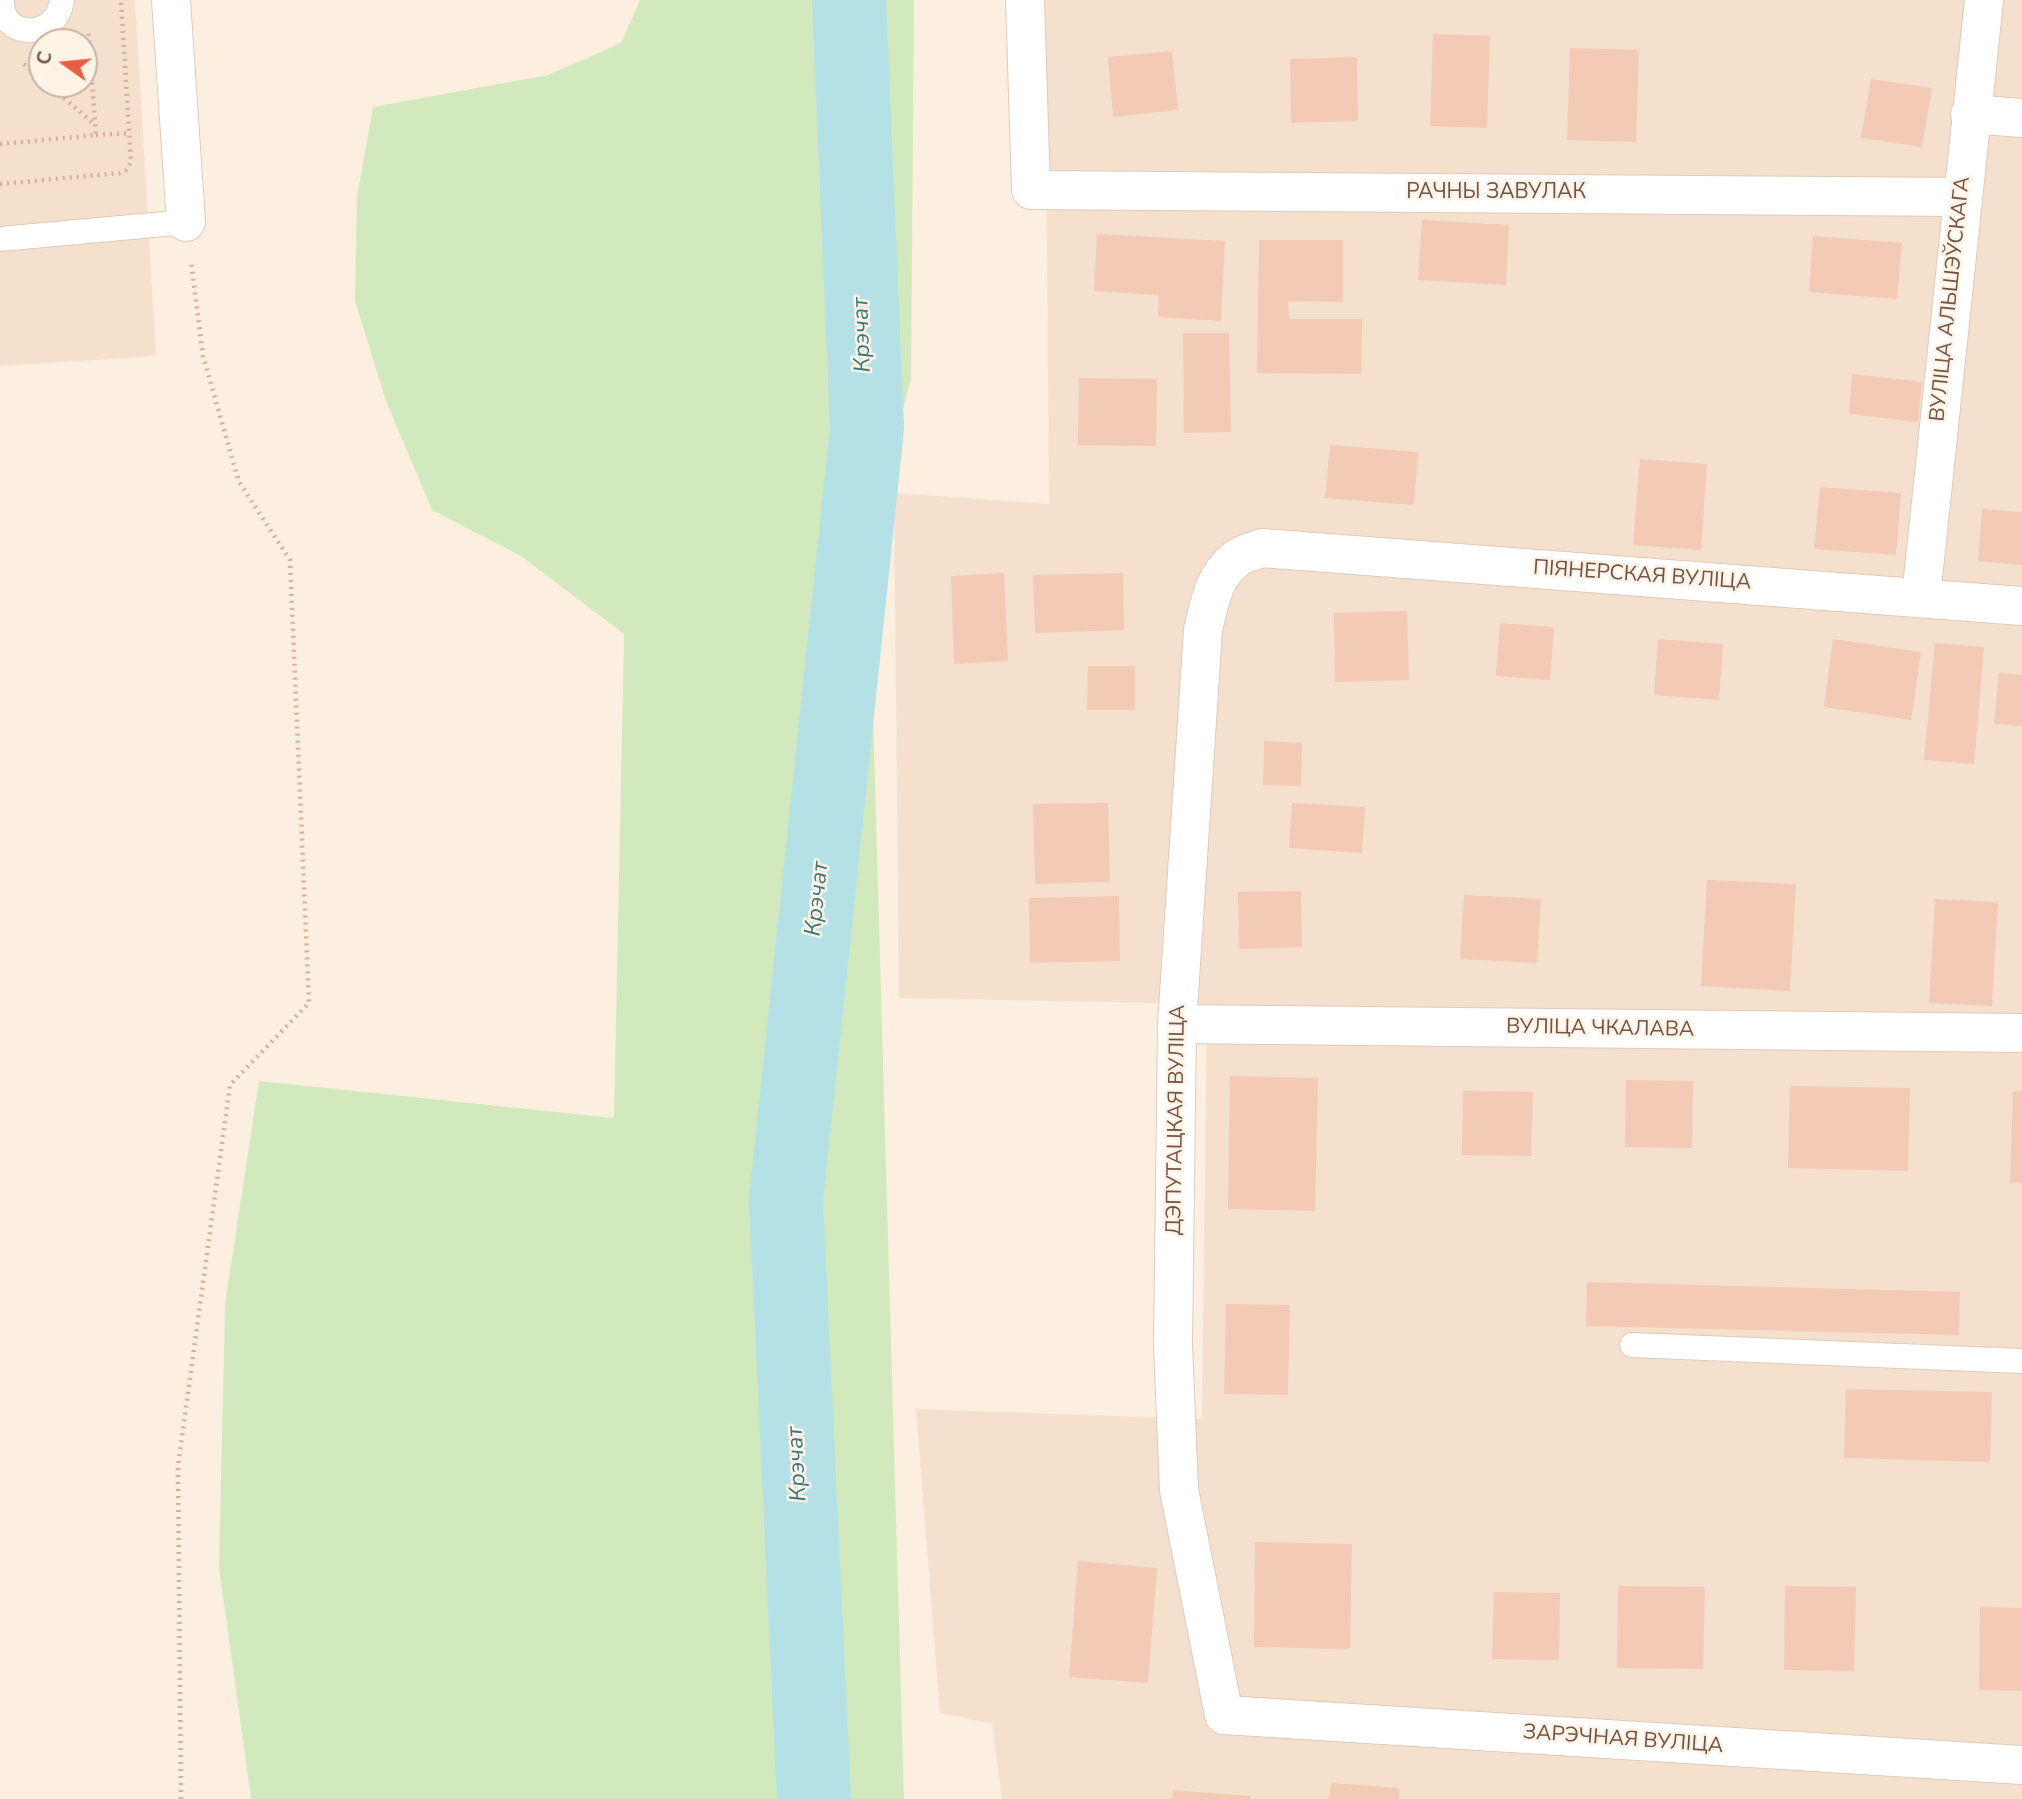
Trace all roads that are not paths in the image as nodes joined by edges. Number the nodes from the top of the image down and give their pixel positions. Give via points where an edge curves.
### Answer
1 (2, 0) edge
2 (62, 0) edge
3 (171, 0) edge
4 (1025, 0) edge
5 (1983, 0) edge
6 (1970, 114) junction
7 (2022, 118) edge
8 (1962, 197) junction
9 (186, 222) joint
10 (0, 239) edge
11 (1262, 548) joint
12 (1921, 597) junction
13 (2022, 606) edge
14 (1177, 1024) junction
15 (2022, 1033) edge
16 (1632, 1345) dead end
17 (2022, 1361) edge
18 (1224, 1715) joint
19 (2022, 1765) edge

1 - 2 lane via 7,18 28,31 51,24
3 - 9 street
4 - 8 street, РАЧНЫ ЗАВУЛАК via 1031,190
5 - 6 street, ВУЛІЦА АЛЬШЭЎСКАГА
6 - 7 street
6 - 8 street, ВУЛІЦА АЛЬШЭЎСКАГА
8 - 12 street, ВУЛІЦА АЛЬШЭЎСКАГА
9 - 10 lane
11 - 12 street, ПІЯНЕРСКАЯ ВУЛІЦА
11 - 14 street, ДЭПУТАЦКАЯ ВУЛІЦА via 1236,558 1219,577 1203,630
12 - 13 street, ПІЯНЕРСКАЯ ВУЛІЦА
14 - 15 street, ВУЛІЦА ЧКАЛАВА
14 - 18 street, ДЭПУТАЦКАЯ ВУЛІЦА via 1172,1345 1179,1490
16 - 17 lane
18 - 19 street, ЗАРЭЧНАЯ ВУЛІЦА

